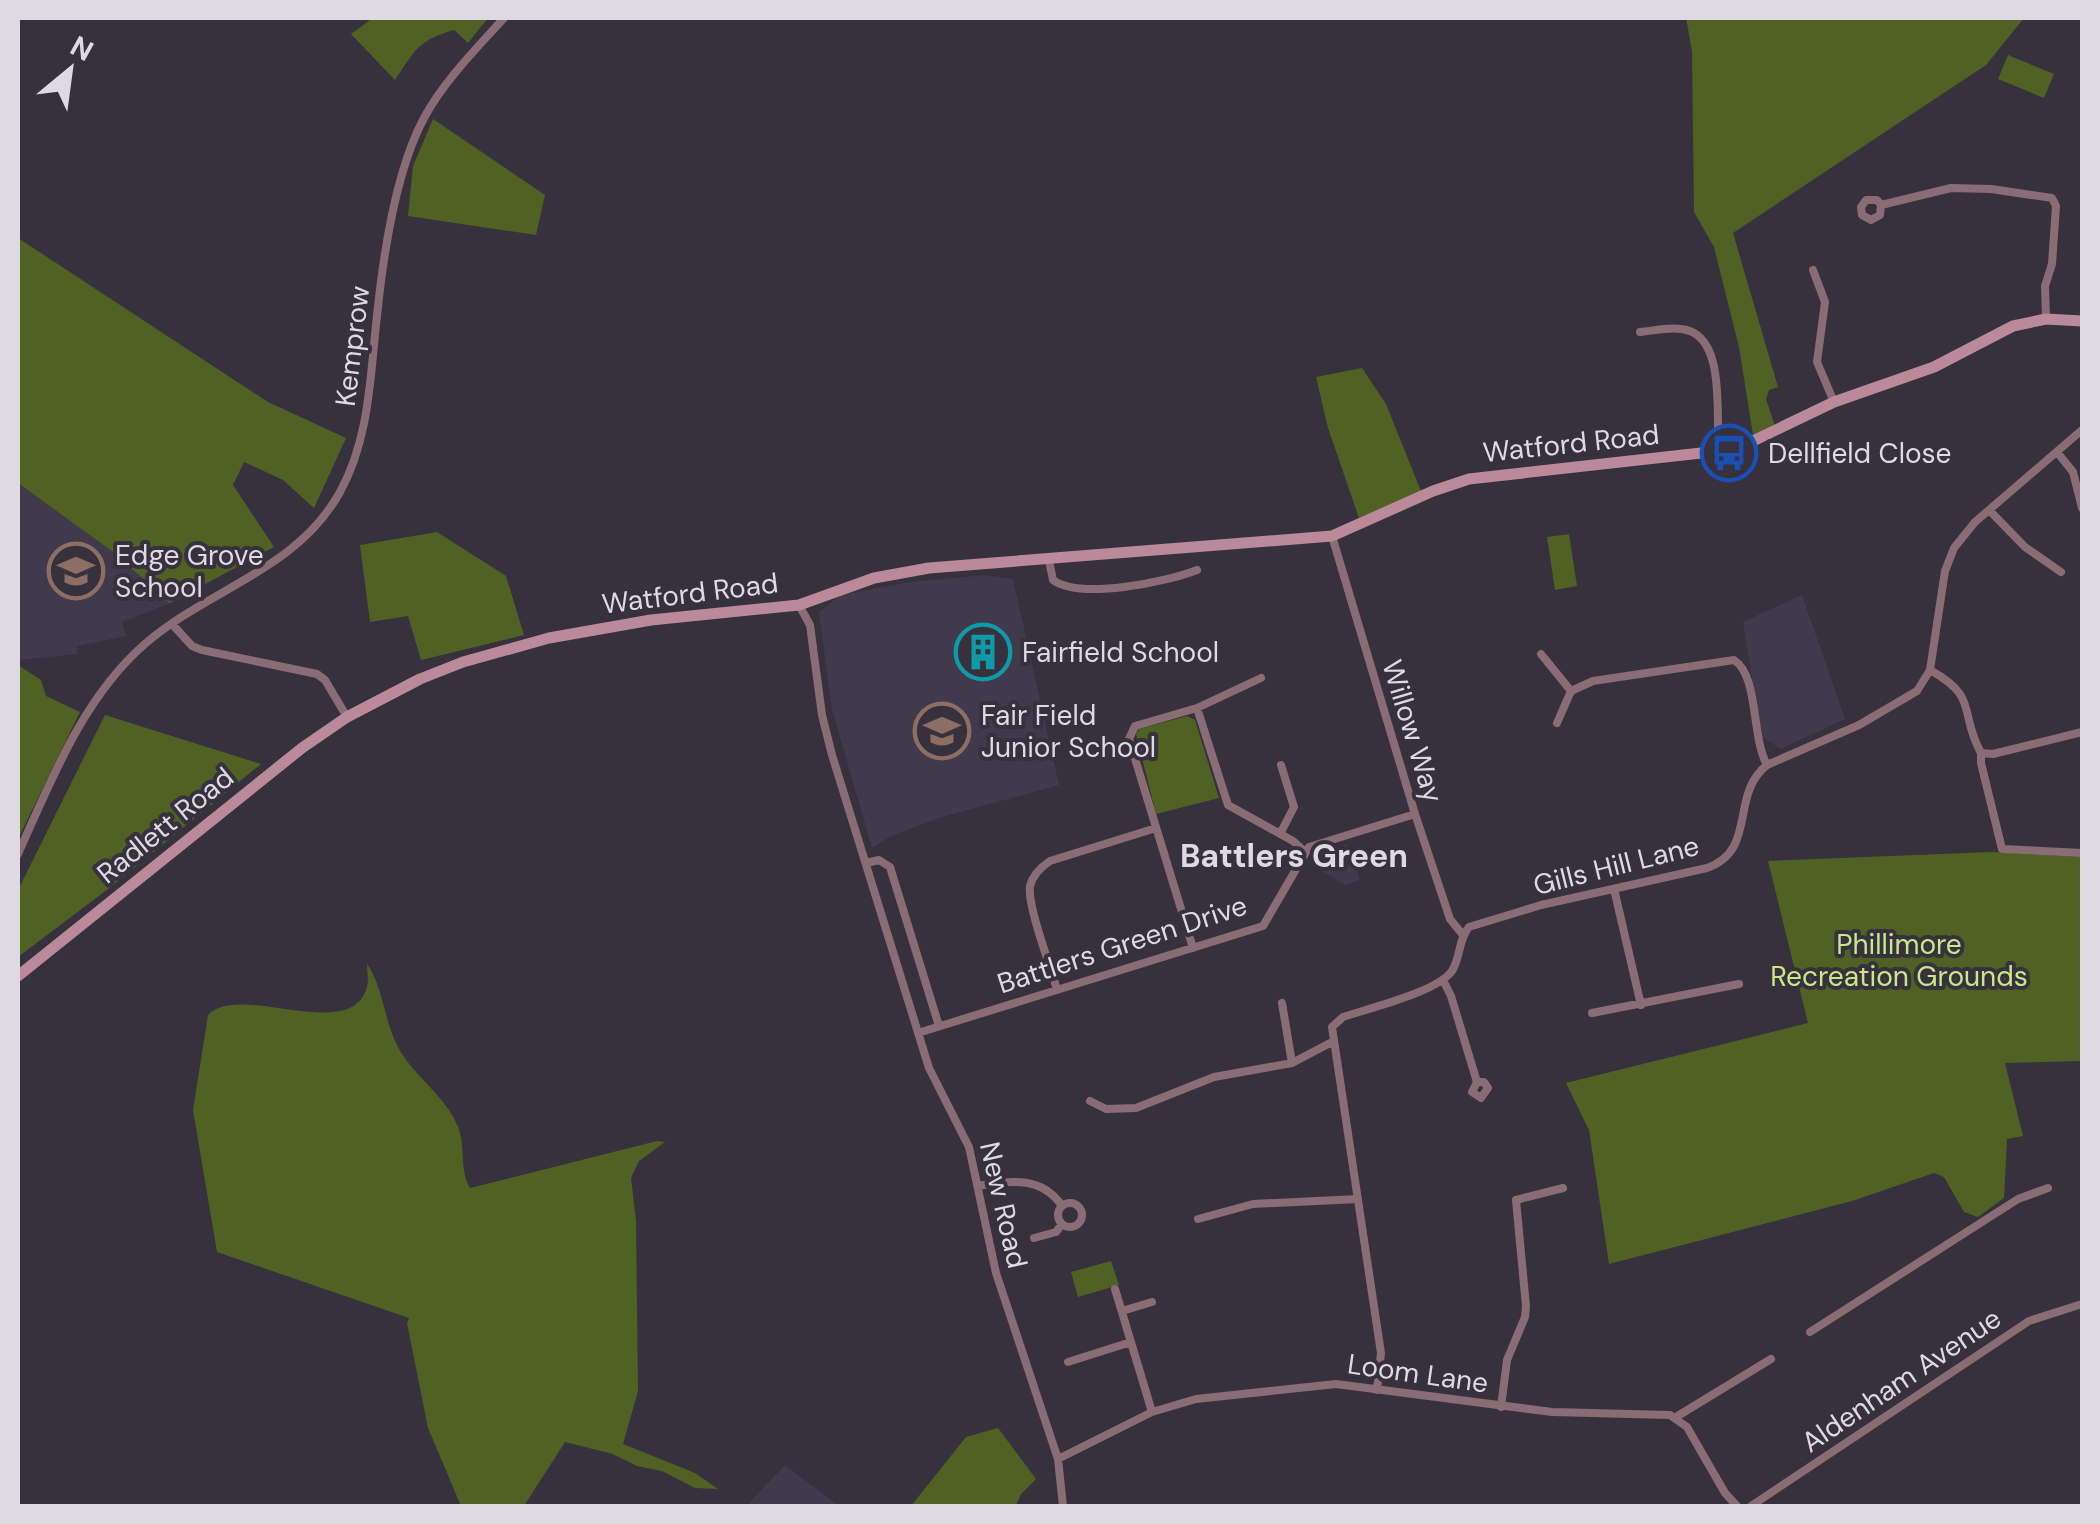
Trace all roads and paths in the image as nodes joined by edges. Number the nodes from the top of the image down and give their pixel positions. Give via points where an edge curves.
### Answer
1 (504, 18) edge
2 (1880, 205) dead end
3 (1813, 270) dead end
4 (2046, 319) junction
5 (2082, 321) edge
6 (1640, 332) dead end
7 (1834, 402) junction
8 (2082, 430) edge
9 (1719, 450) junction
10 (2057, 452) junction
11 (2082, 508) edge
12 (1989, 510) junction
13 (1332, 536) junction
14 (1050, 561) junction
15 (1197, 570) dead end
16 (2061, 572) dead end
17 (799, 605) junction
18 (172, 624) junction
19 (1541, 654) dead end
20 (1930, 670) junction
21 (1261, 678) dead end
22 (1572, 691) junction
23 (1197, 708) junction
24 (348, 717) junction
25 (1557, 723) dead end
26 (2082, 732) edge
27 (1982, 752) junction
28 (1281, 765) dead end
29 (1768, 765) junction
30 (1414, 814) junction
31 (1156, 828) junction
32 (1280, 834) junction
33 (1305, 852) junction
34 (2082, 853) edge
35 (18, 854) edge
36 (866, 864) junction
37 (1614, 889) junction
38 (1463, 935) junction
39 (1193, 948) junction
40 (18, 976) edge
41 (1443, 980) junction
42 (1739, 984) dead end
43 (1057, 990) junction
44 (1282, 1002) dead end
45 (1640, 1005) junction
46 (1592, 1013) dead end
47 (938, 1026) junction
48 (918, 1032) junction
49 (1332, 1042) junction
50 (1292, 1063) junction
51 (1477, 1082) dead end
52 (1090, 1100) dead end
53 (978, 1186) junction
54 (1563, 1188) dead end
55 (2048, 1188) dead end
56 (1358, 1199) junction
57 (1062, 1206) junction
58 (1198, 1220) dead end
59 (1062, 1224) junction
60 (1034, 1238) dead end
61 (1115, 1288) dead end
62 (1152, 1302) dead end
63 (2082, 1304) edge
64 (1122, 1312) junction
65 (1810, 1332) dead end
66 (1131, 1342) junction
67 (1770, 1359) dead end
68 (1068, 1362) dead end
69 (1377, 1390) junction
70 (1502, 1407) junction
71 (1152, 1412) junction
72 (1676, 1417) junction
73 (1058, 1459) junction
74 (1063, 1506) edge
75 (1737, 1506) edge
76 (1752, 1506) edge

1 - 18 street, Kemprow via 426,114 408,154 361,442 341,490 286,556
2 - 4 street via 1950,188 2052,198
3 - 7 street via 1825,302 1816,362
4 - 5 main road, Watford Road
4 - 7 main road, Watford Road via 2013,326 1934,366
6 - 9 street via 1682,328 1704,343 1718,393
7 - 9 main road, Watford Road
8 - 10 street
9 - 13 main road, Watford Road via 1469,479
10 - 11 street via 2073,472
10 - 12 street
12 - 16 street
12 - 20 street via 1949,558
13 - 14 main road, Watford Road
13 - 30 street, Willow Way
14 - 15 street via 1053,580 1063,586 1117,588
14 - 17 main road, Watford Road via 928,568 874,578
17 - 24 main road, Watford Road via 651,620 510,648 420,679
17 - 36 street, New Road via 810,625 822,714
18 - 24 street via 202,650 317,674
18 - 35 street, Kemprow via 124,664 80,726
19 - 22 street
20 - 27 street via 1962,694
20 - 29 street via 1917,692 1888,710
21 - 23 street
22 - 25 street
22 - 29 street via 1593,681 1726,658 1747,674 1758,744
23 - 31 street via 1135,726 1129,734
23 - 32 street via 1228,806
24 - 40 main road, Radlett Road
26 - 27 street
27 - 34 street via 2002,849
28 - 32 street via 1294,807
29 - 37 street, Gills Hill Lane via 1746,791 1739,839 1725,858
30 - 33 street
30 - 38 street, Willow Way via 1450,920
31 - 39 street
31 - 43 street via 1050,861 1036,872 1030,899
32 - 33 street
33 - 39 street, Battlers Green Drive via 1262,926
36 - 47 street via 879,860 890,867
36 - 48 street, New Road
37 - 38 street, Gills Hill Lane via 1481,922
37 - 45 street
38 - 41 street
39 - 43 street, Battlers Green Drive
41 - 49 street via 1344,1017 1332,1027
41 - 51 street
42 - 45 street
43 - 47 street, Battlers Green Drive
44 - 50 street
45 - 46 street
47 - 48 street, Battlers Green Drive
48 - 53 street, New Road via 964,1133
49 - 50 street
49 - 56 street
50 - 52 street via 1214,1077 1136,1108 1106,1109
53 - 57 street via 1042,1186
53 - 73 street, New Road via 996,1273
54 - 70 street via 1516,1200 1526,1306 1506,1360
55 - 65 street via 2018,1199
56 - 58 street via 1253,1204
56 - 69 street via 1381,1354
57 - 59 street
57 - 59 street via 1076,1204 1082,1214 1074,1226
59 - 60 street
61 - 64 street
62 - 64 street
63 - 76 street, Aldenham Avenue via 2030,1321
64 - 66 street
66 - 68 street
66 - 71 street
67 - 72 street
69 - 70 street, Loom Lane
69 - 71 street, Loom Lane via 1336,1384 1196,1399
70 - 72 street, Loom Lane
71 - 73 street, Loom Lane
72 - 75 street
73 - 74 street, New Road

